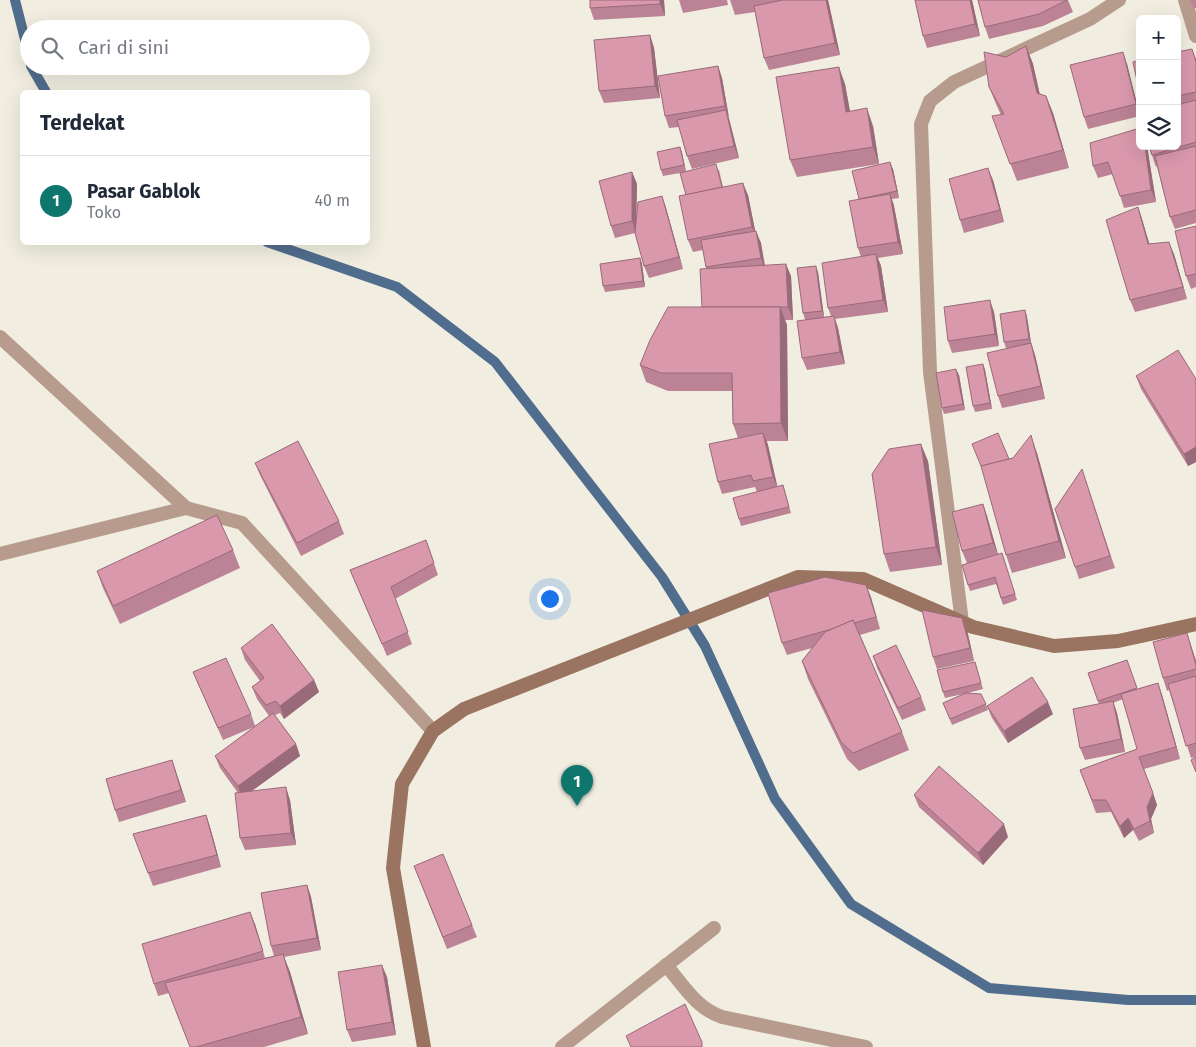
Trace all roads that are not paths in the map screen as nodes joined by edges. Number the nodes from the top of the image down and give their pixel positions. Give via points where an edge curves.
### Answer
1 (1119, 0) edge
2 (1185, 0) edge
3 (1196, 36) edge
4 (0, 336) edge
5 (186, 508) junction
6 (0, 554) edge
7 (962, 622) junction
8 (1196, 624) edge
9 (434, 730) junction
10 (714, 928) dead end
11 (666, 965) junction
12 (425, 1046) edge
13 (562, 1047) edge
14 (866, 1047) edge

1 - 7 street via 1090,19 954,82 930,101 922,124 930,372
2 - 3 street
4 - 5 street
5 - 6 street
5 - 9 street via 242,523
7 - 8 main road via 1054,646 1118,641
7 - 9 main road via 863,579 798,576 464,709
9 - 12 main road via 402,784 393,868
10 - 11 street
11 - 13 street
11 - 14 street via 708,1012

